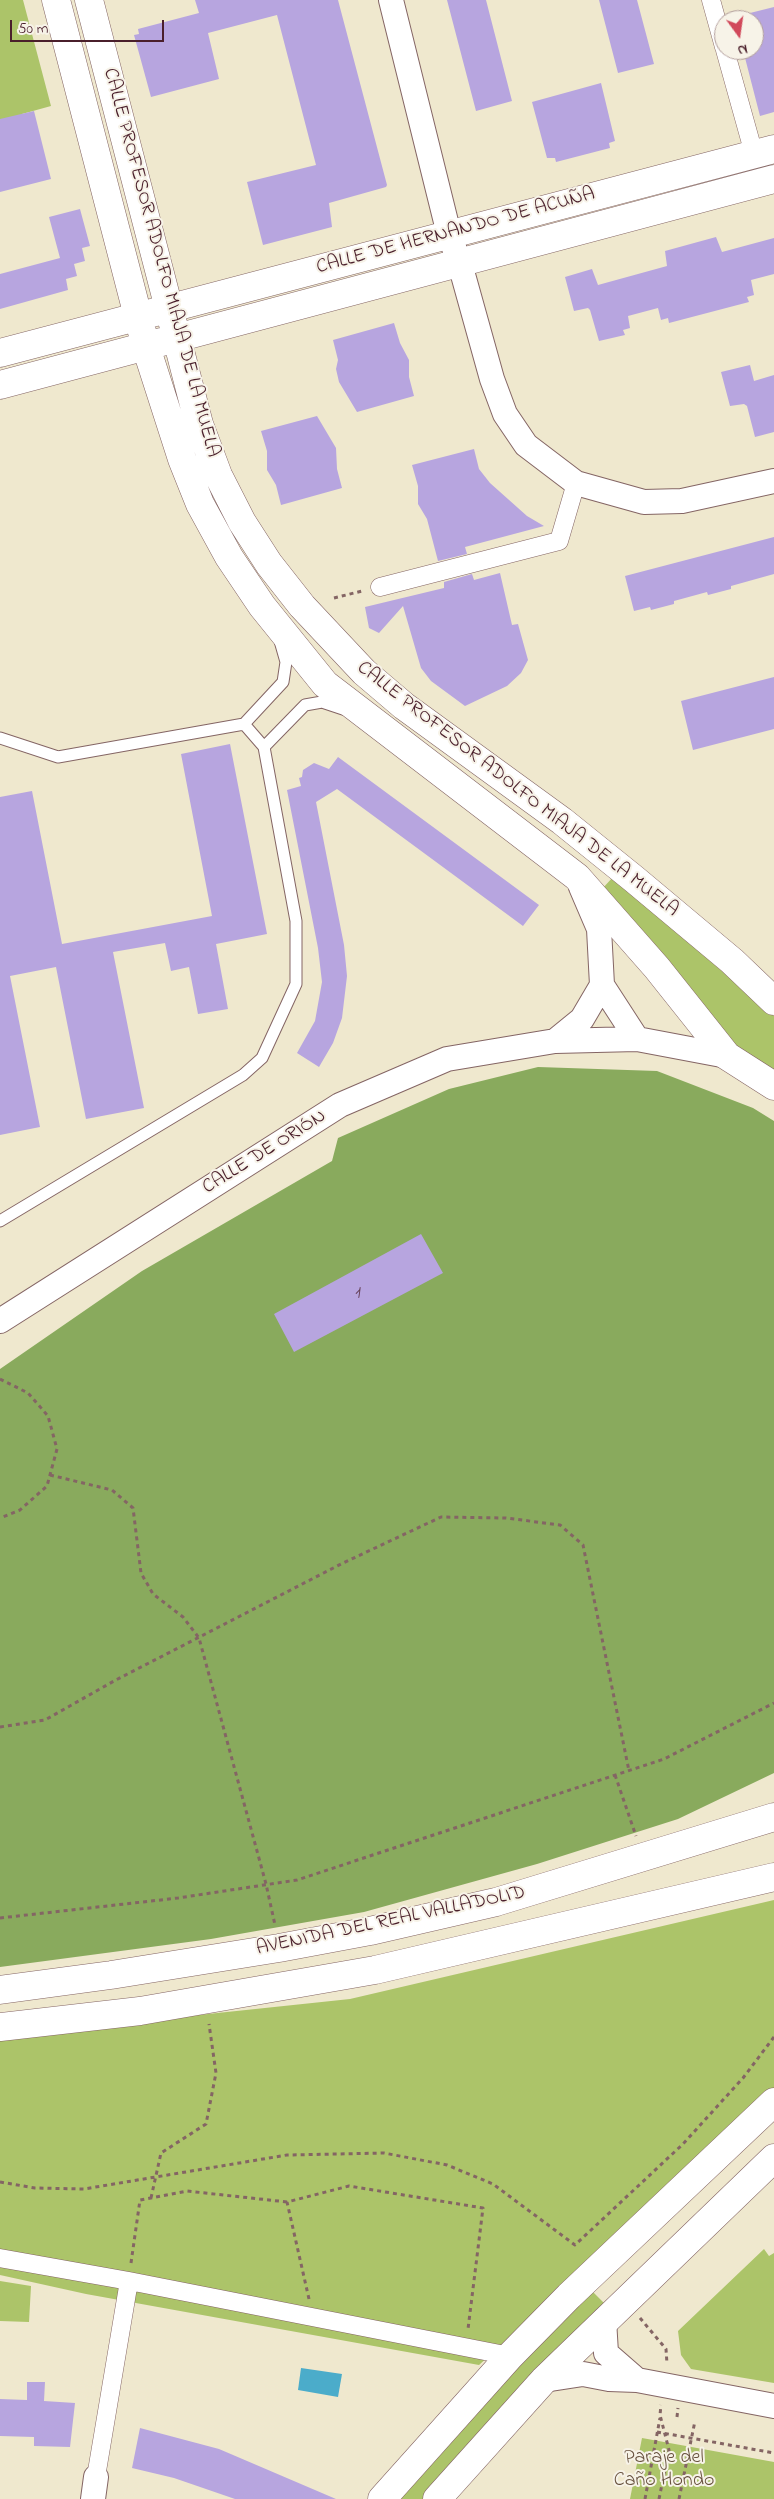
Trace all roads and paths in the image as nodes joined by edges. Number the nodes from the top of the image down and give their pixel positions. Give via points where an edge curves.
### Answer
1 (56, 0) edge
2 (89, 0) edge
3 (391, 0) edge
4 (729, 60) edge
5 (764, 151) edge
6 (774, 180) edge
7 (448, 234) junction
8 (460, 264) junction
9 (170, 307) junction
10 (138, 315) junction
11 (177, 338) junction
12 (146, 347) junction
13 (0, 353) edge
14 (0, 385) edge
15 (774, 481) edge
16 (576, 483) junction
17 (380, 587) joint
18 (334, 598) dead end
19 (274, 620) junction
20 (371, 718) junction
21 (244, 724) junction
22 (0, 738) edge
23 (264, 747) junction
24 (577, 877) junction
25 (602, 985) junction
26 (774, 1001) edge
27 (637, 1039) junction
28 (555, 1041) junction
29 (727, 1056) junction
30 (774, 1086) edge
31 (0, 1221) edge
32 (0, 1320) edge
33 (0, 1379) edge
34 (50, 1475) junction
35 (0, 1518) edge
36 (199, 1638) junction
37 (774, 1703) edge
38 (0, 1727) edge
39 (629, 1771) junction
40 (615, 1775) junction
41 (774, 1804) edge
42 (774, 1817) edge
43 (727, 1832) junction
44 (638, 1841) dead end
45 (774, 1878) edge
46 (266, 1884) junction
47 (272, 1916) dead end
48 (0, 1918) edge
49 (0, 1990) edge
50 (209, 2024) dead end
51 (0, 2027) edge
52 (774, 2037) edge
53 (774, 2102) edge
54 (774, 2158) edge
55 (156, 2177) junction
56 (0, 2182) edge
57 (151, 2198) junction
58 (288, 2202) junction
59 (0, 2258) edge
60 (129, 2281) junction
61 (314, 2318) junction
62 (604, 2320) junction
63 (465, 2347) junction
64 (510, 2356) junction
65 (544, 2380) junction
66 (637, 2380) junction
67 (774, 2406) edge
68 (660, 2414) dead end
69 (695, 2421) dead end
70 (657, 2432) junction
71 (691, 2438) junction
72 (774, 2453) edge
73 (95, 2488) edge
74 (382, 2499) edge
75 (437, 2499) edge
76 (645, 2499) edge
77 (679, 2499) edge

1 - 10 main road, CALLE PROFESOR ADOLFO MIAJA DE LA MUELA
2 - 9 main road, CALLE PROFESOR ADOLFO MIAJA DE LA MUELA
3 - 7 street
4 - 5 street
5 - 7 main road, CALLE DE HERNANDO DE ACUÑA
6 - 8 main road, CALLE DE HERNANDO DE ACUÑA
7 - 8 street
7 - 9 main road, CALLE DE HERNANDO DE ACUÑA
8 - 11 main road, CALLE DE HERNANDO DE ACUÑA
8 - 16 street via 505,414 526,445
9 - 10 main road, CALLE DE HERNANDO DE ACUÑA
9 - 11 main road, CALLE PROFESOR ADOLFO MIAJA DE LA MUELA
10 - 12 main road, CALLE PROFESOR ADOLFO MIAJA DE LA MUELA
10 - 13 main road, CALLE DE HERNANDO DE ACUÑA
11 - 12 main road, CALLE DE HERNANDO DE ACUÑA
11 - 26 main road, CALLE PROFESOR ADOLFO MIAJA DE LA MUELA via 199,424 218,476 268,564 302,606 364,672 404,706 562,821 634,878
12 - 14 main road, CALLE DE HERNANDO DE ACUÑA
12 - 19 main road, CALLE PROFESOR ADOLFO MIAJA DE LA MUELA via 200,504 229,556
15 - 16 street via 682,501 644,502
16 - 17 street via 559,541
17 - 18 path
19 - 20 main road, CALLE PROFESOR ADOLFO MIAJA DE LA MUELA via 325,684
19 - 21 lane via 286,662 283,682
20 - 23 lane via 322,702 305,705
20 - 24 main road, CALLE PROFESOR ADOLFO MIAJA DE LA MUELA
21 - 22 lane via 58,757
21 - 23 lane
23 - 31 lane via 296,930 296,984 262,1058 243,1076
24 - 25 street via 599,929
24 - 29 main road, CALLE PROFESOR ADOLFO MIAJA DE LA MUELA via 657,968
25 - 27 street
25 - 28 street, CALLE DE ORIÓN via 582,1019
27 - 28 street, CALLE DE ORIÓN
27 - 29 street, CALLE DE ORIÓN
28 - 32 street, CALLE DE ORIÓN via 447,1059 340,1105
29 - 30 main road, CALLE PROFESOR ADOLFO MIAJA DE LA MUELA
33 - 34 path via 28,1393 48,1416 56,1449
34 - 35 path via 47,1486 20,1510
34 - 36 path via 112,1490 133,1508 141,1573 153,1594 183,1617
36 - 38 path via 45,1720
36 - 39 path via 340,1564 441,1517 506,1518 560,1525 583,1545
36 - 46 path
37 - 39 path via 664,1759
39 - 40 path
40 - 44 path
40 - 46 path via 297,1880
41 - 43 main road
42 - 43 main road, AVENIDA DEL REAL VALLADOLID
43 - 49 main road, AVENIDA DEL REAL VALLADOLID via 496,1902 370,1931 170,1966
45 - 51 main road, AVENIDA DEL REAL VALLADOLID via 375,1970 140,2011
46 - 47 path
46 - 48 path via 178,1898
50 - 55 path via 216,2073 206,2124 161,2153
52 - 55 path via 743,2078 683,2144 575,2245 493,2184 447,2166 384,2153 287,2155
53 - 64 main road via 596,2269
54 - 62 main road
55 - 56 path via 84,2189 35,2188
55 - 57 path
57 - 58 path via 188,2192
57 - 60 path via 140,2200
58 - 61 path
58 - 63 path via 349,2186 483,2208
59 - 60 street
60 - 61 street
60 - 73 street
61 - 63 street
62 - 65 main road
62 - 66 street via 606,2353
63 - 64 street
64 - 74 main road
65 - 66 street via 583,2374
65 - 75 main road
66 - 67 street
68 - 70 path
69 - 71 path
70 - 71 path
70 - 76 path
71 - 72 path
71 - 77 path

